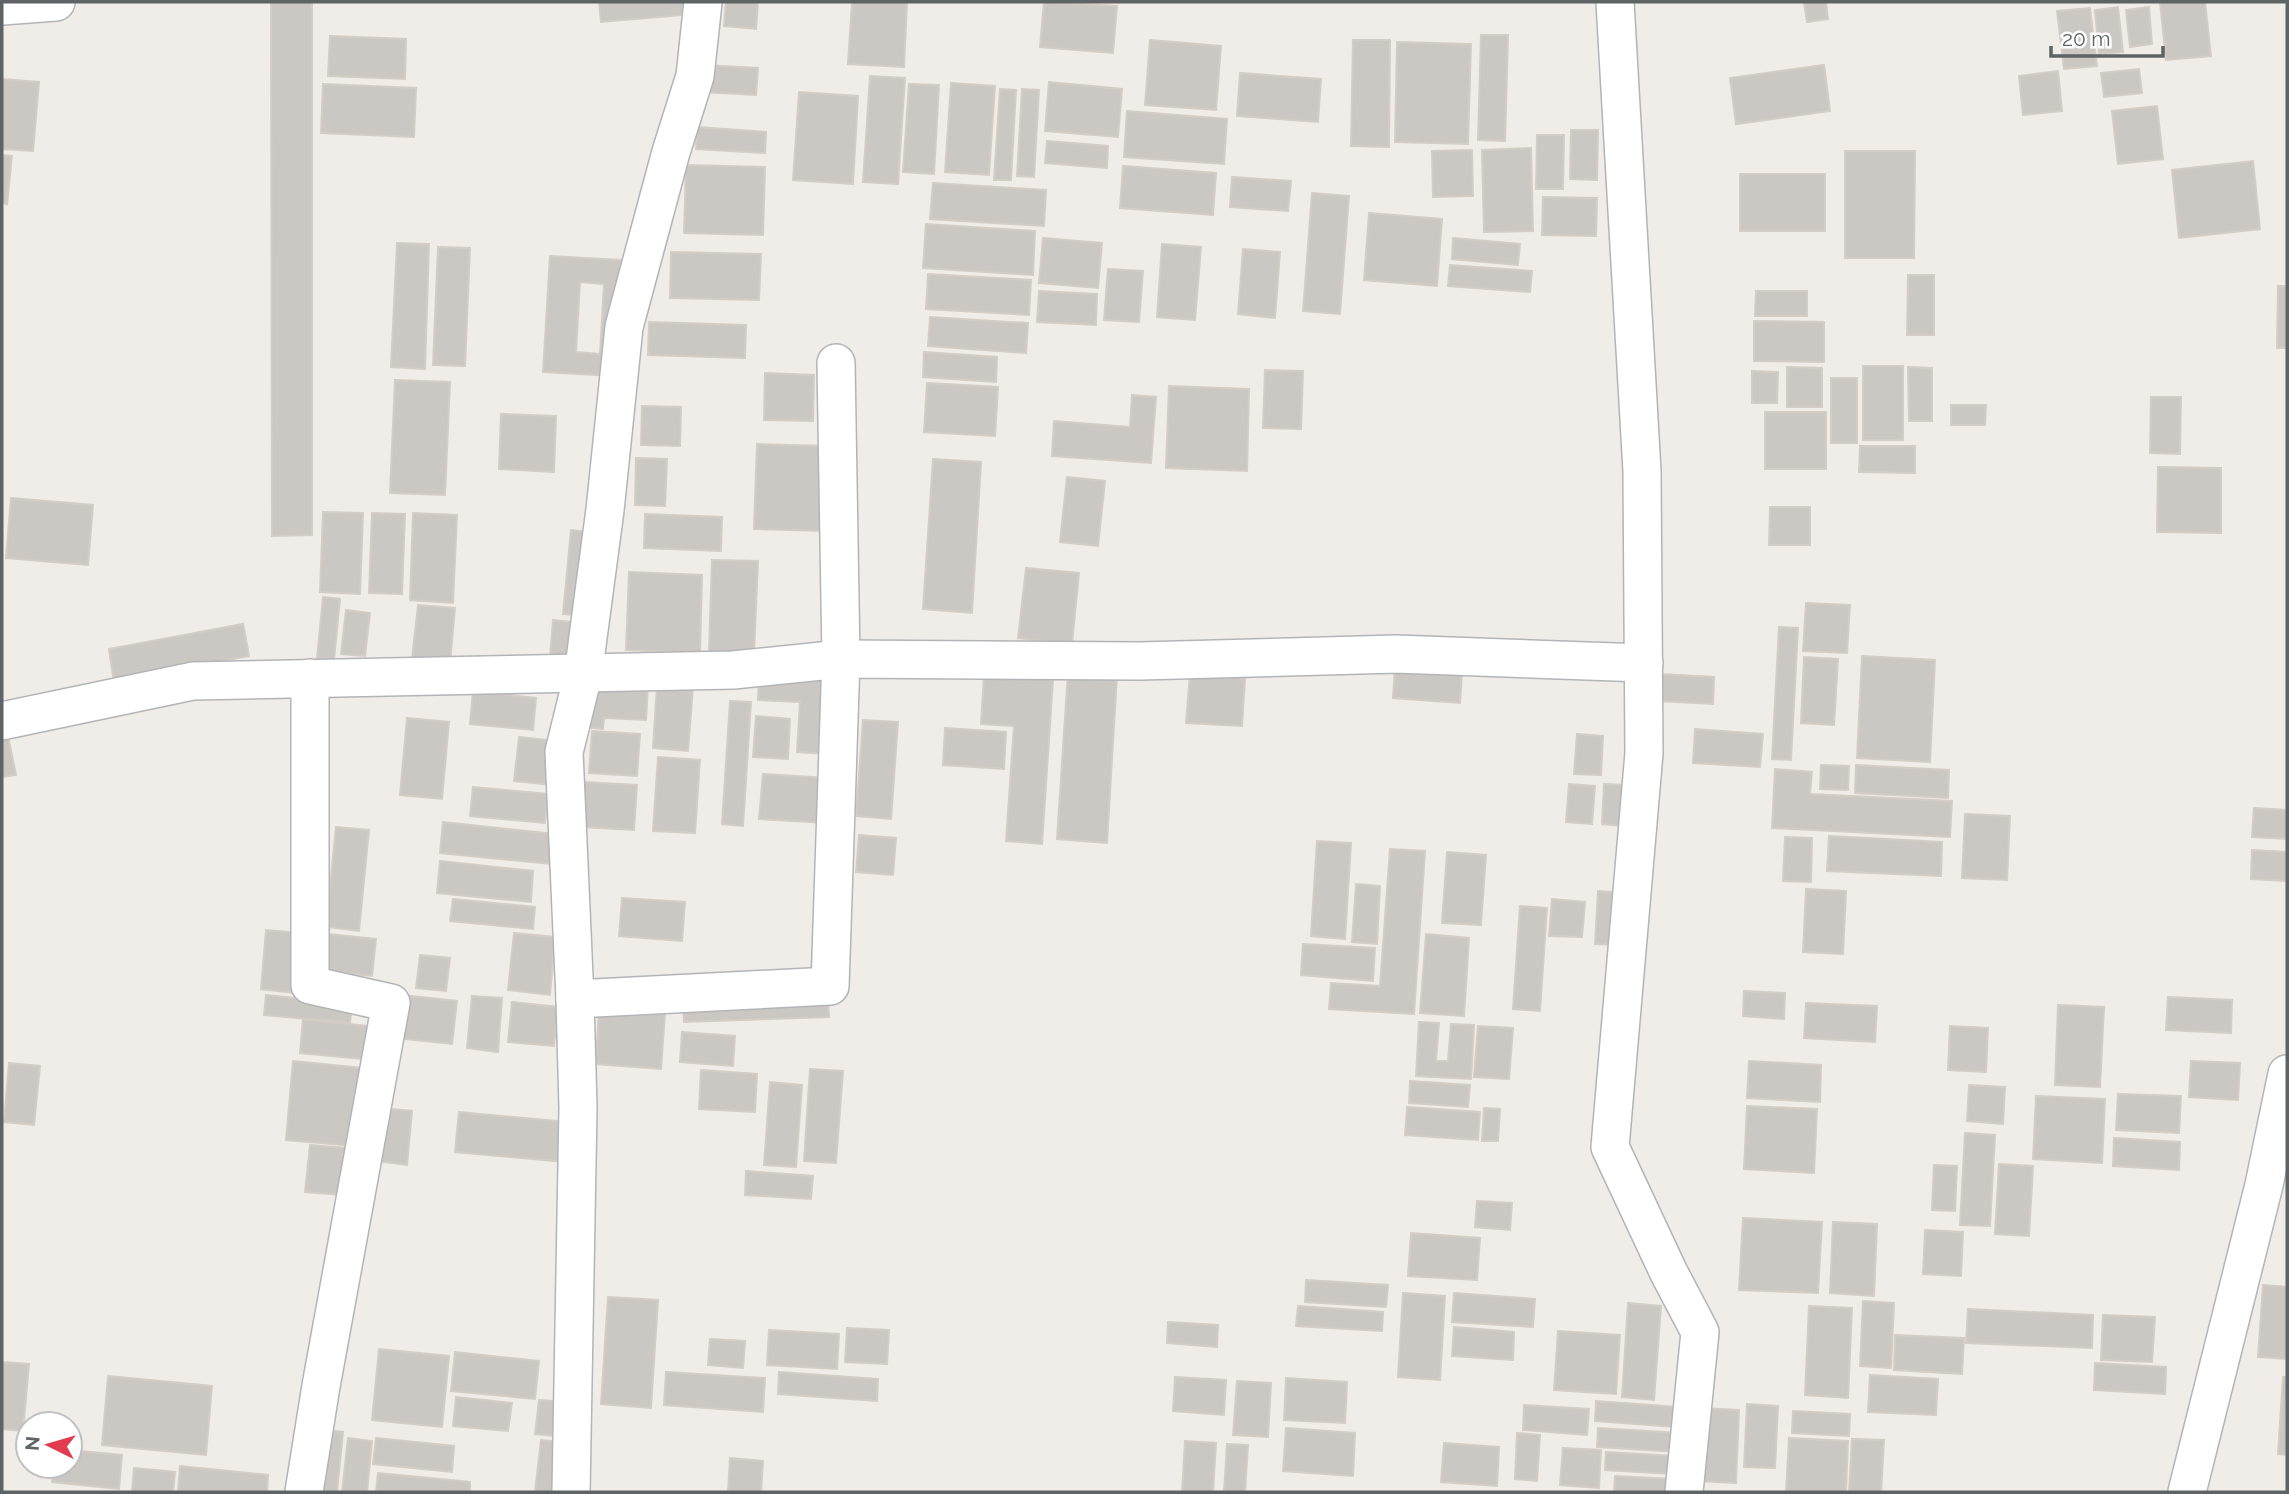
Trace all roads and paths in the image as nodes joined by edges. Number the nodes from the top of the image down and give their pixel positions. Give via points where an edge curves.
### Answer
1 (56, 2) edge
2 (703, 2) edge
3 (1615, 2) edge
4 (2, 6) edge
5 (836, 363) dead end
6 (841, 659) junction
7 (1644, 663) junction
8 (583, 675) junction
9 (310, 678) junction
10 (2, 721) edge
11 (575, 999) junction
12 (2287, 1073) edge
13 (2276, 1185) edge
14 (304, 1492) edge
15 (571, 1492) edge
16 (1684, 1492) edge
17 (2187, 1492) edge

1 - 4 street
2 - 8 street via 695,76 624,327
3 - 7 street via 1643,471
5 - 6 street
6 - 7 street via 1140,661 1396,654
6 - 8 street via 733,670
6 - 11 street via 830,986
7 - 16 street via 1644,753 1610,1147 1700,1332
8 - 9 street
8 - 11 street via 564,752
9 - 10 street via 193,681
9 - 14 street via 310,985 391,1003
11 - 15 street via 578,1108
12 - 13 street
13 - 17 street

